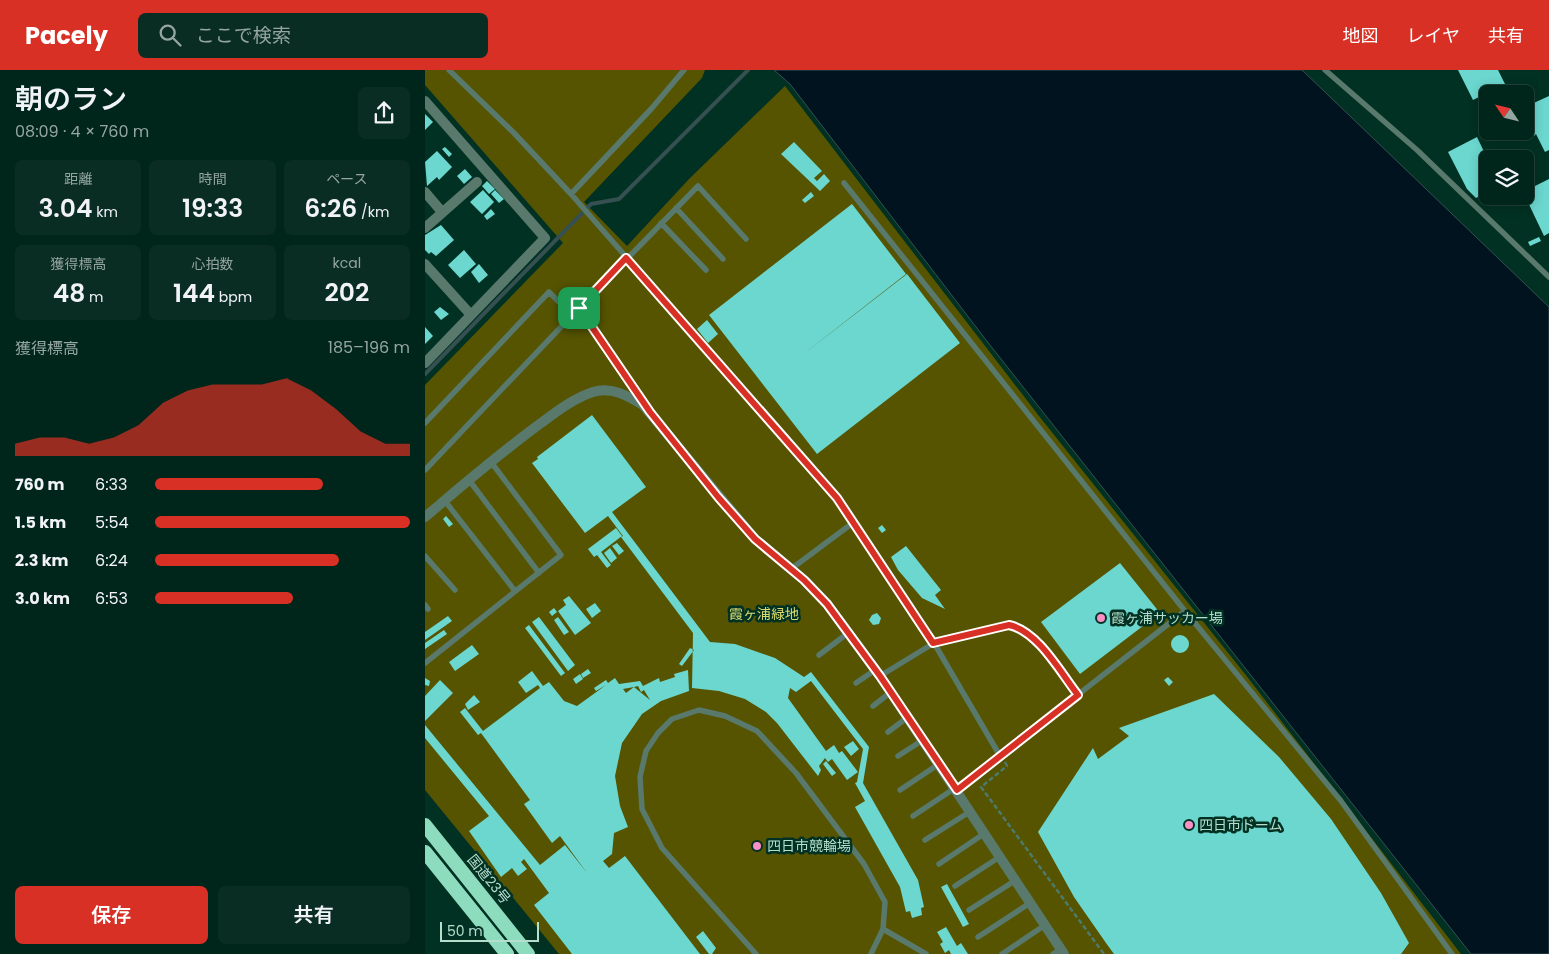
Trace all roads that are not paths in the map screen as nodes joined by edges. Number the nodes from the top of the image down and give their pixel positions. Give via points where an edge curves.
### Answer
1 (449, 70) edge
2 (684, 70) edge
3 (1325, 70) edge
4 (425, 101) edge
5 (477, 182) dead end
6 (844, 183) dead end
7 (425, 192) edge
8 (571, 194) junction
9 (676, 208) junction
10 (443, 212) junction
11 (661, 223) junction
12 (425, 228) edge
13 (746, 239) dead end
14 (624, 256) junction
15 (723, 259) dead end
16 (425, 264) edge
17 (705, 270) dead end
18 (1549, 277) edge
19 (579, 308) junction
20 (572, 314) junction
21 (471, 315) junction
22 (425, 364) edge
23 (650, 412) junction
24 (425, 423) edge
25 (491, 462) junction
26 (425, 470) edge
27 (469, 480) junction
28 (445, 500) junction
29 (425, 517) edge
30 (854, 522) junction
31 (425, 556) edge
32 (791, 569) junction
33 (539, 573) junction
34 (455, 590) dead end
35 (515, 591) junction
36 (1185, 611) junction
37 (848, 633) junction
38 (933, 643) junction
39 (819, 655) dead end
40 (425, 663) edge
41 (878, 673) junction
42 (856, 683) dead end
43 (891, 692) junction
44 (1078, 695) junction
45 (873, 706) dead end
46 (908, 717) junction
47 (888, 732) dead end
48 (923, 740) junction
49 (898, 756) dead end
50 (1000, 756) junction
51 (939, 764) junction
52 (956, 789) junction
53 (901, 790) dead end
54 (971, 810) junction
55 (913, 816) dead end
56 (425, 825) edge
57 (985, 833) junction
58 (925, 840) dead end
59 (425, 852) edge
60 (1001, 856) junction
61 (939, 864) dead end
62 (1016, 880) junction
63 (955, 886) dead end
64 (1031, 903) junction
65 (969, 910) dead end
66 (1045, 925) junction
67 (883, 929) junction
68 (978, 937) dead end
69 (1059, 952) edge
70 (507, 954) edge
71 (528, 954) edge
72 (756, 954) edge
73 (871, 954) edge
74 (926, 954) edge
75 (1002, 954) edge
76 (1453, 954) edge

1 - 8 lane
2 - 8 lane
3 - 18 lane via 1417,150
4 - 21 street via 545,238
5 - 10 street
6 - 36 lane
7 - 10 street
8 - 14 lane
9 - 11 lane
9 - 13 lane via 698,186
9 - 15 lane
10 - 12 street
11 - 14 lane
11 - 17 lane
14 - 19 lane
14 - 30 lane via 837,498
16 - 21 street
19 - 20 lane
19 - 23 lane
20 - 24 lane via 549,292
20 - 26 lane
21 - 22 street
23 - 25 street via 625,393 593,392 563,408
23 - 32 street via 755,539
25 - 27 street
25 - 33 lane via 561,555
27 - 28 street
27 - 33 lane
28 - 29 street
28 - 35 lane
30 - 32 lane
30 - 38 lane
31 - 34 lane
32 - 37 street via 827,604
33 - 35 lane
35 - 40 lane
36 - 44 lane
36 - 76 lane via 1341,802
37 - 39 lane
37 - 41 street
38 - 41 lane
38 - 44 lane via 1009,625 1019,627 1031,634
38 - 50 lane
41 - 42 lane
41 - 43 street
43 - 45 lane
43 - 46 street
44 - 50 lane
46 - 47 lane
46 - 48 street
48 - 49 lane
48 - 51 street
50 - 52 lane
51 - 52 street
51 - 53 lane
52 - 54 street
52 - 55 lane
54 - 57 street
54 - 58 lane
56 - 71 highway, 国道23号
57 - 60 street
57 - 61 lane
59 - 70 highway
60 - 62 street
60 - 63 lane
62 - 64 street
62 - 65 lane
64 - 66 street
64 - 68 lane
66 - 69 street
66 - 75 lane
67 - 72 lane via 885,902 864,864 795,773 757,732 725,716 699,710 672,719 646,751 640,777 642,809 663,848
67 - 73 lane
67 - 74 lane

